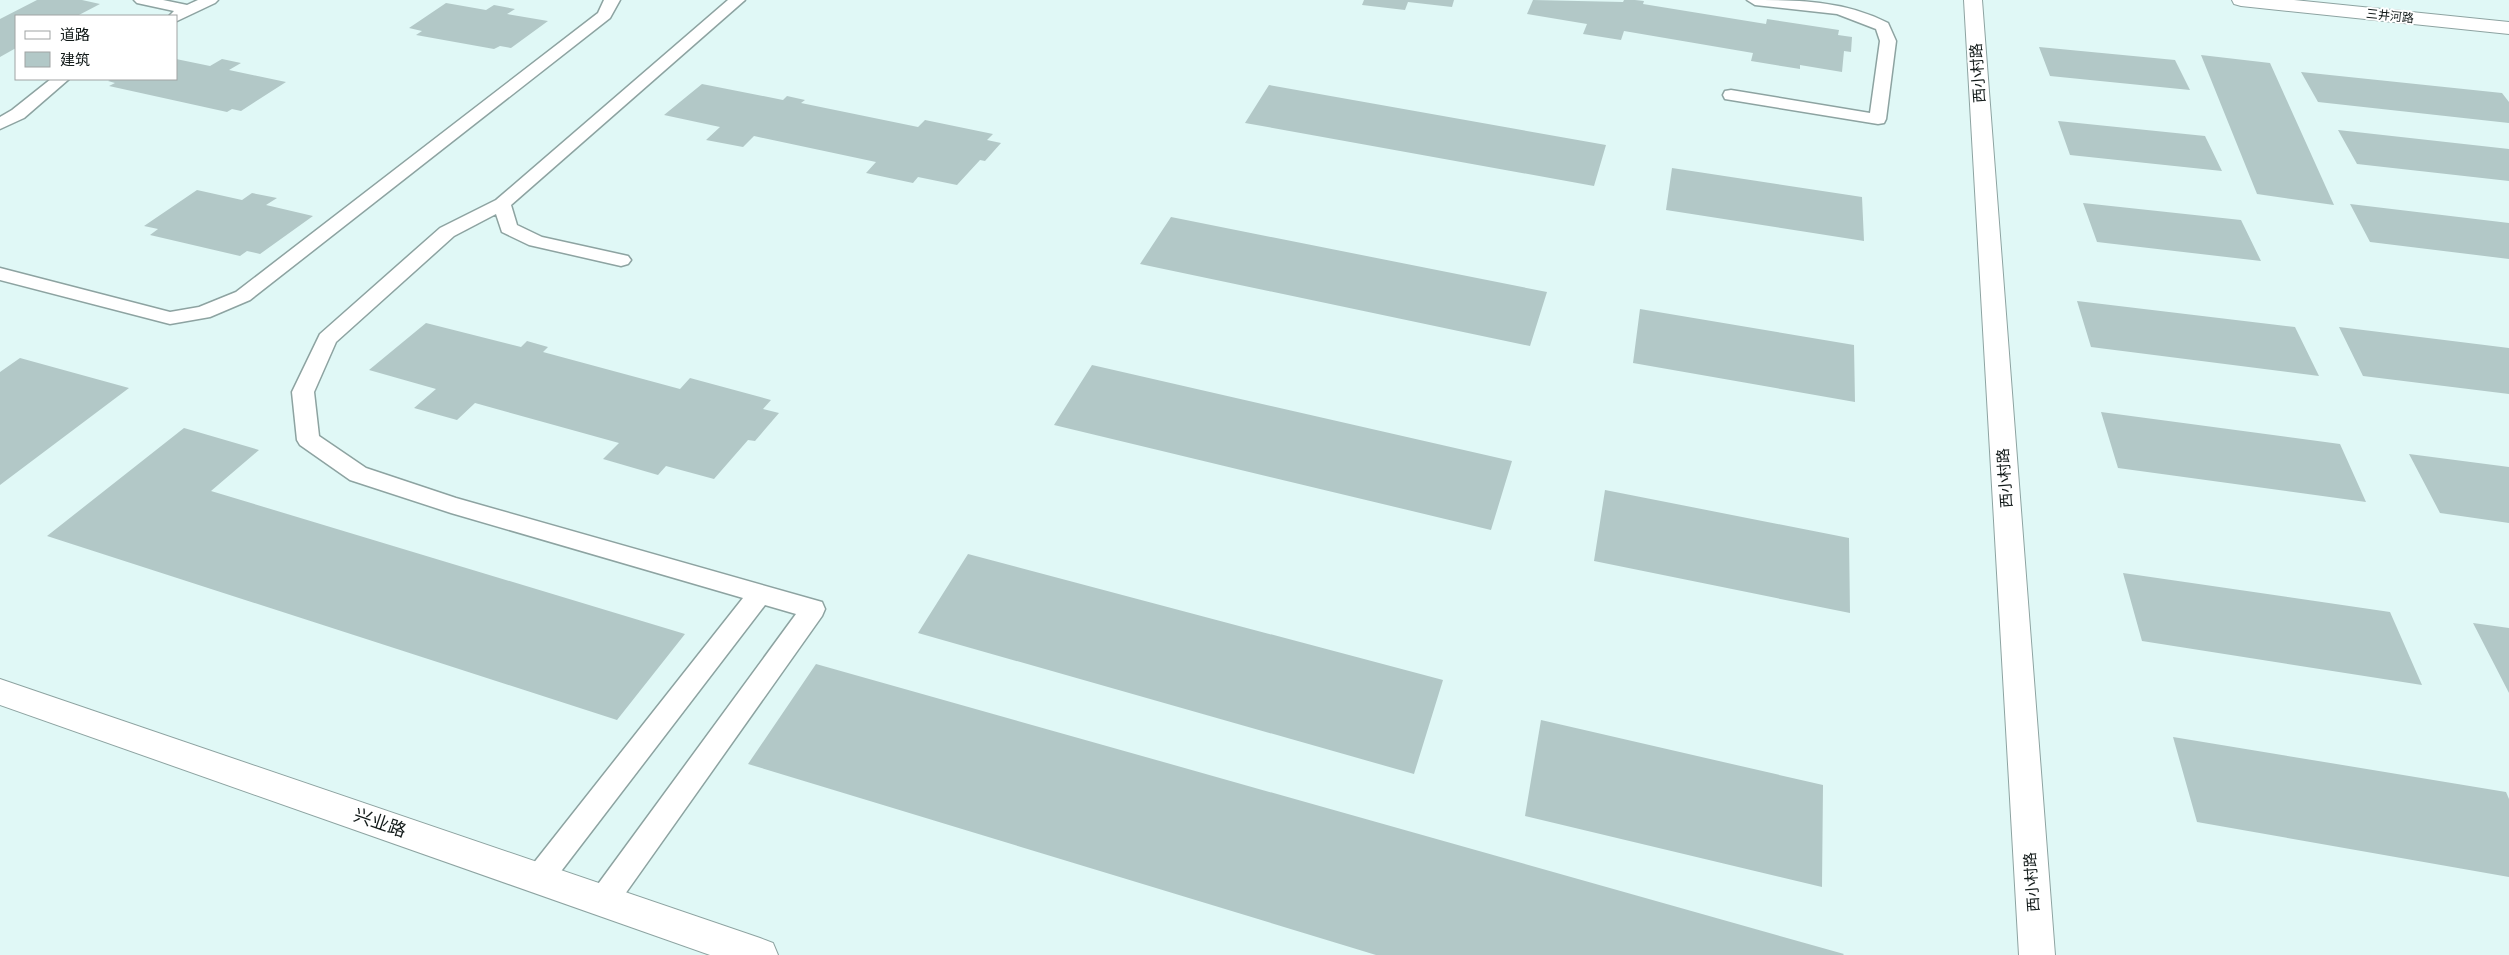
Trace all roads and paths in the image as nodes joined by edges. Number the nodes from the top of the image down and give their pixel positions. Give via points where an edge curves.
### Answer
1 (142, 0) edge
2 (210, 0) edge
3 (612, 0) edge
4 (737, 0) edge
5 (1754, 0) edge
6 (1973, 0) edge
7 (2241, 0) edge
8 (183, 13) edge
9 (2509, 28) edge
10 (59, 80) edge
11 (1731, 95) dead end
12 (0, 124) edge
13 (502, 204) junction
14 (621, 260) dead end
15 (0, 274) edge
16 (760, 594) junction
17 (0, 692) edge
18 (539, 878) junction
19 (603, 901) junction
20 (760, 955) edge
21 (2037, 955) edge

1 - 8 lane
2 - 8 lane
3 - 15 lane via 605,15 243,296 203,313 170,318
4 - 13 lane
5 - 11 lane via 1827,6 1869,17 1883,26 1888,41 1878,119
6 - 21 street, 西小村路
7 - 9 street, 三井河路
10 - 12 lane via 18,114
13 - 14 lane via 509,228 536,241
13 - 16 lane via 447,232 327,339 303,392 308,440 358,474 451,505
16 - 18 lane
16 - 19 lane via 813,609
17 - 18 street, 兴业路
18 - 19 street, 兴业路
19 - 20 street, 兴业路

